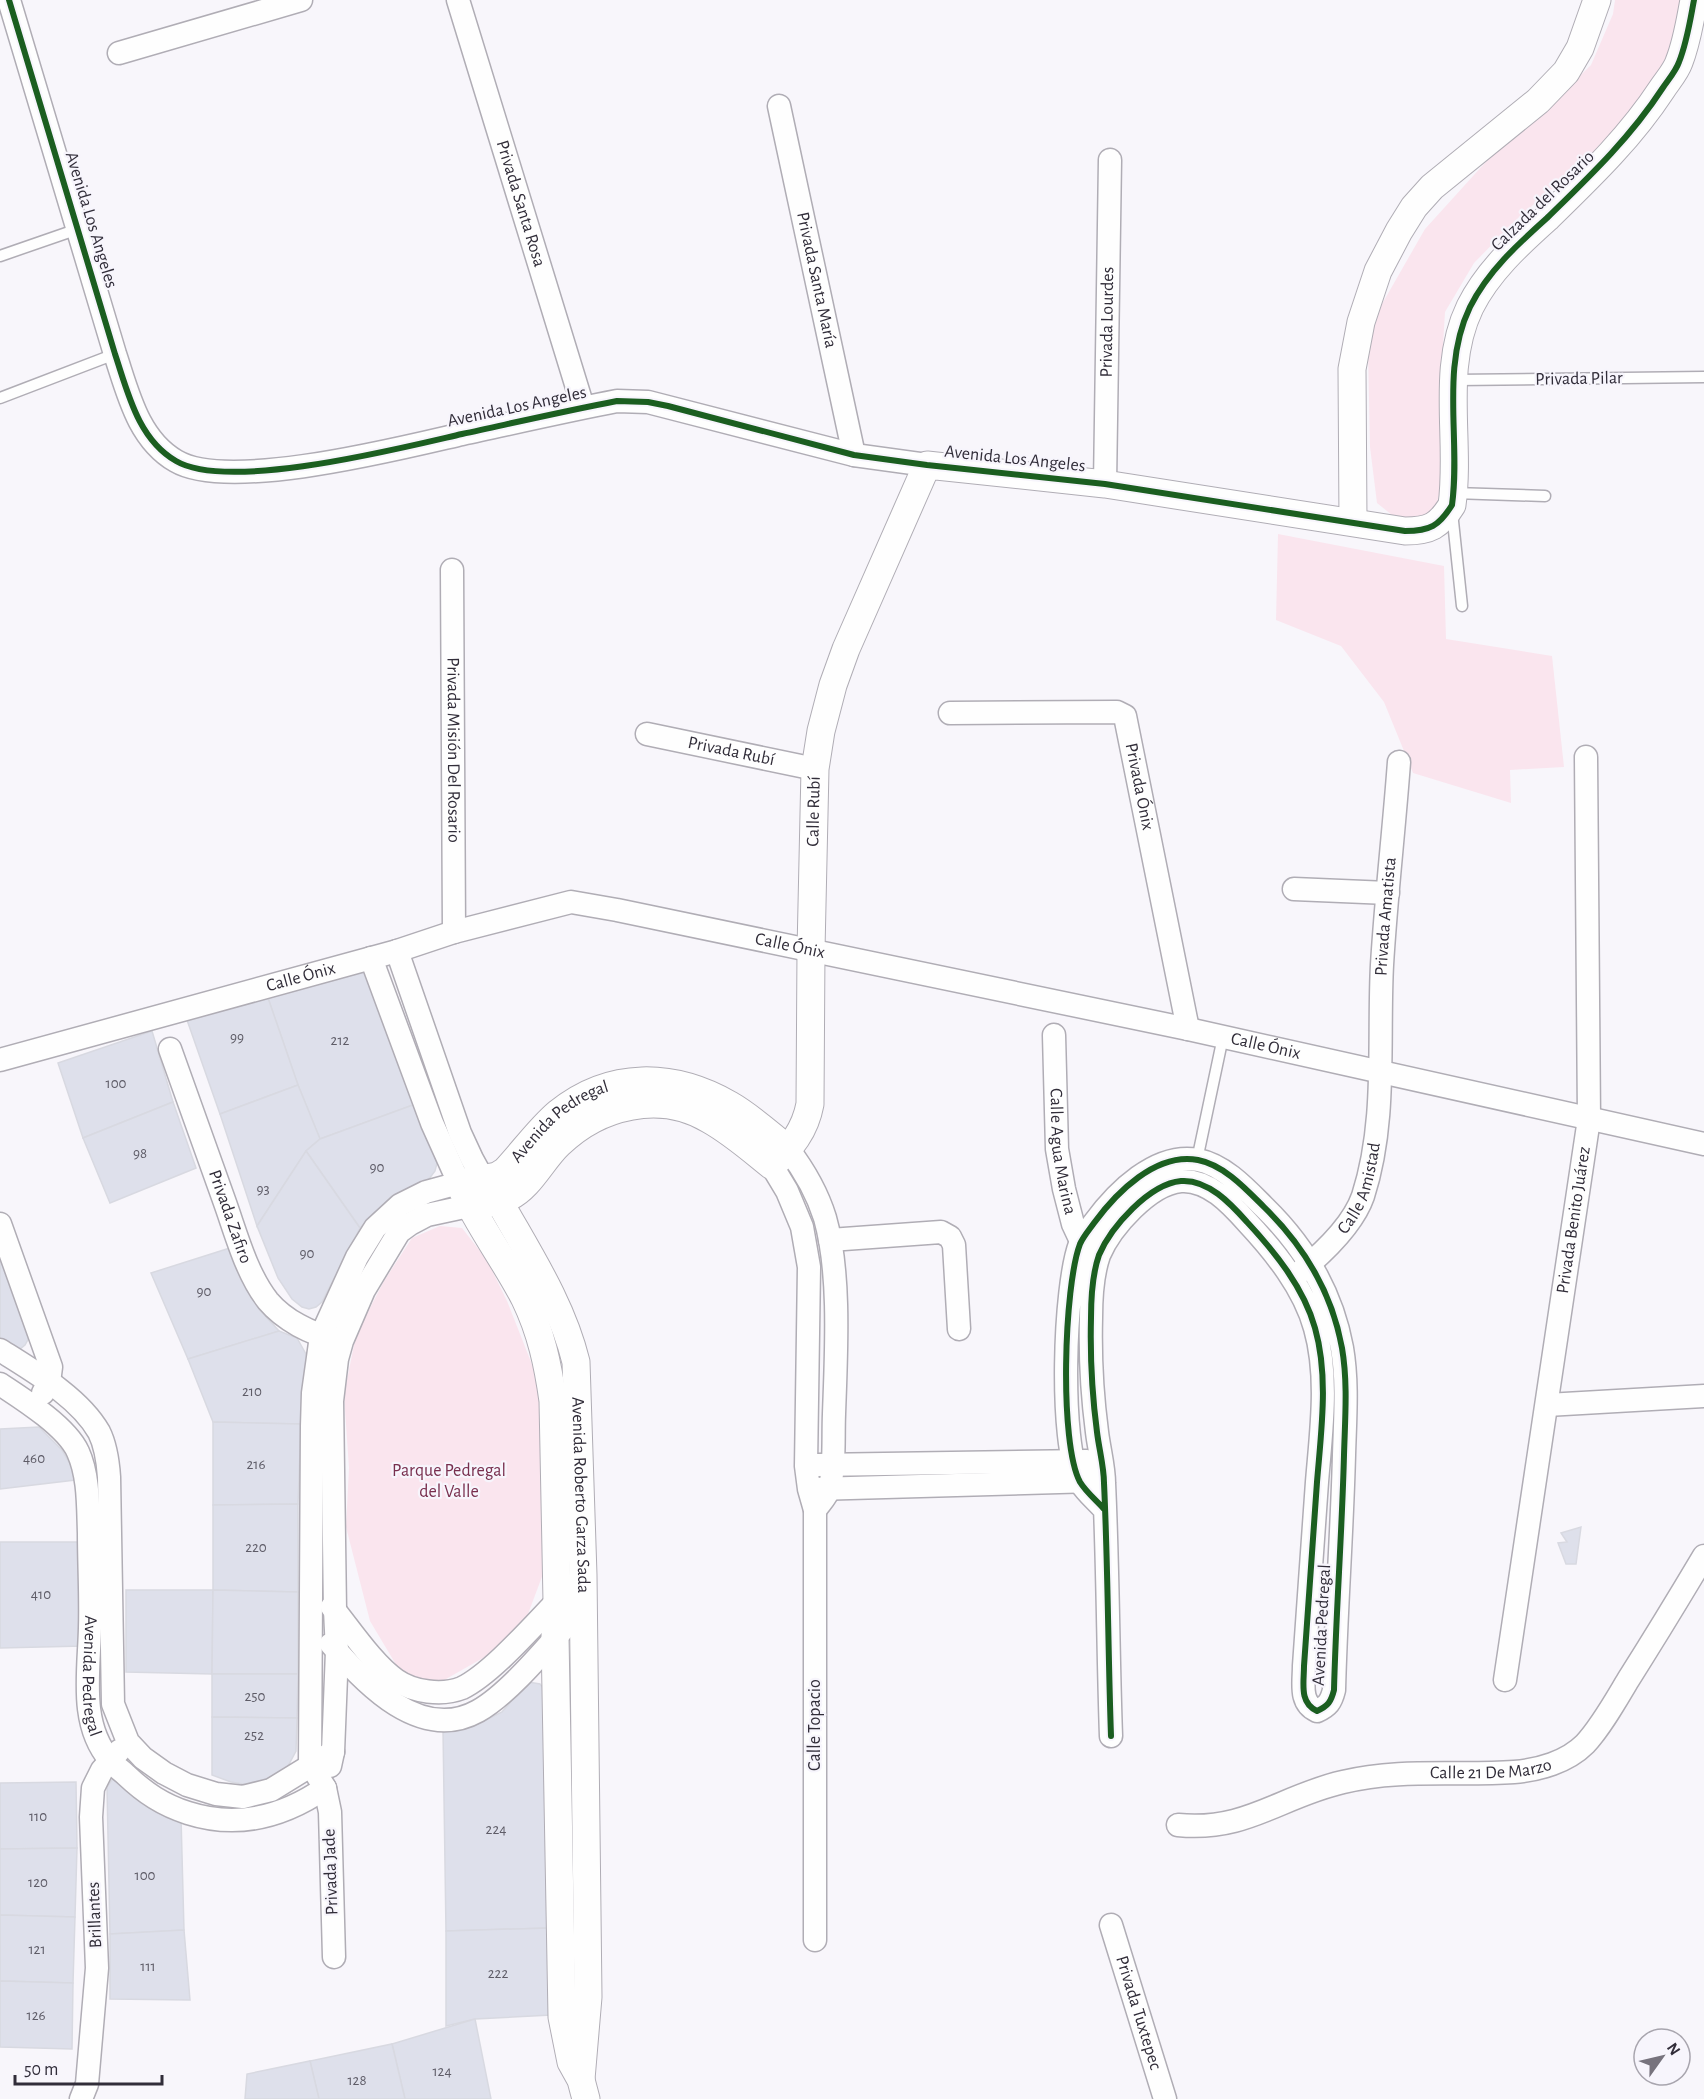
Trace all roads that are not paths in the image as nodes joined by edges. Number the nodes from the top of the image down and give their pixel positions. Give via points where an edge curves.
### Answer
1 (9, 0) edge
2 (301, 0) edge
3 (458, 0) edge
4 (1598, 0) edge
5 (1696, 12) edge
6 (119, 53) dead end
7 (779, 106) dead end
8 (1110, 160) dead end
9 (78, 229) junction
10 (0, 256) edge
11 (115, 354) junction
12 (1704, 377) edge
13 (1453, 380) junction
14 (0, 398) edge
15 (583, 407) junction
16 (854, 455) junction
17 (927, 465) junction
18 (1105, 484) junction
19 (1545, 496) dead end
20 (1453, 499) junction
21 (1353, 521) junction
22 (452, 570) dead end
23 (1462, 606) dead end
24 (950, 713) dead end
25 (647, 734) dead end
26 (1586, 757) dead end
27 (1399, 762) dead end
28 (816, 769) junction
29 (1294, 889) dead end
30 (1388, 893) junction
31 (454, 932) junction
32 (811, 950) junction
33 (398, 951) junction
34 (371, 958) junction
35 (1188, 1029) junction
36 (1054, 1035) dead end
37 (1223, 1037) junction
38 (170, 1048) dead end
39 (0, 1060) edge
40 (1380, 1073) junction
41 (1589, 1119) junction
42 (1704, 1144) edge
43 (780, 1158) junction
44 (1197, 1160) junction
45 (470, 1189) junction
46 (499, 1201) junction
47 (0, 1224) edge
48 (830, 1240) junction
49 (1081, 1241) junction
50 (1100, 1254) junction
51 (1310, 1264) junction
52 (1292, 1279) junction
53 (959, 1329) dead end
54 (331, 1339) junction
55 (0, 1350) edge
56 (49, 1382) junction
57 (0, 1384) edge
58 (1704, 1396) edge
59 (1547, 1405) junction
60 (35, 1408) junction
61 (832, 1464) junction
62 (806, 1466) junction
63 (1102, 1471) junction
64 (1077, 1472) junction
65 (818, 1496) junction
66 (1104, 1509) junction
67 (1704, 1556) edge
68 (583, 1575) junction
69 (310, 1581) junction
70 (557, 1601) junction
71 (583, 1607) junction
72 (334, 1610) junction
73 (311, 1620) junction
74 (555, 1637) junction
75 (337, 1651) junction
76 (1505, 1680) dead end
77 (1111, 1736) dead end
78 (128, 1743) junction
79 (333, 1752) junction
80 (110, 1760) junction
81 (310, 1764) junction
82 (325, 1788) junction
83 (1178, 1825) dead end
84 (1111, 1925) dead end
85 (815, 1940) dead end
86 (334, 1957) dead end
87 (583, 2089) edge
88 (81, 2099) edge
89 (1165, 2099) edge

1 - 9 street, Avenida Los Angeles
2 - 6 street
3 - 15 street, Privada Santa Rosa
4 - 21 street via 1580,48 1566,72 1414,207 1378,271 1360,322 1352,369
5 - 13 street, Calzada del Rosario via 1679,64 1632,131 1488,278 1460,332
7 - 16 street, Privada Santa María
8 - 18 street, Privada Lourdes
9 - 10 lane
9 - 11 street, Avenida Los Angeles
11 - 14 lane
11 - 15 street, Avenida Los Angeles via 149,437 166,454 193,468 261,471 301,466
12 - 13 lane, Privada Pilar
13 - 20 street, Calzada del Rosario
15 - 16 street, Avenida Los Angeles via 617,400 648,402
16 - 17 street, Avenida Los Angeles
17 - 18 street, Avenida Los Angeles
17 - 28 street, Calle Rubí via 846,649 821,731
18 - 21 street, Avenida Los Angeles
19 - 20 lane
20 - 21 street via 1443,519 1419,531
20 - 23 lane
22 - 31 street, Privada Misión Del Rosario
24 - 35 street, Privada Ónix via 1117,712 1125,716
25 - 28 street, Privada Rubí
26 - 41 street, Privada Benito Juárez
27 - 30 street, Privada Amatista
28 - 32 street, Calle Rubí
29 - 30 street
30 - 40 street, Privada Amatista
31 - 32 street, Calle Ónix via 571,902
31 - 33 street, Calle Ónix
32 - 35 street, Calle Ónix
32 - 43 street, Calle Rubí via 810,1104 800,1135
33 - 34 street, Calle Ónix
33 - 45 street, Avenida Roberto Garza Sada via 471,1160
34 - 39 street, Calle Ónix
34 - 45 street, Avenida Roberto Garza Sada via 432,1123
35 - 37 street, Calle Ónix
36 - 49 street, Calle Agua Marina via 1057,1149 1068,1208
37 - 40 street, Calle Ónix
37 - 44 lane
38 - 54 street, Privada Zafiro via 253,1276 283,1315
40 - 41 street, Calle Ónix
40 - 51 street, Calle Amistad via 1374,1144 1362,1197 1342,1231
41 - 42 street, Calle Ónix
41 - 59 street, Privada Benito Juárez
43 - 45 street, Avenida Pedregal via 732,1105 674,1082 631,1081 591,1093 570,1105 505,1170
43 - 46 street, Avenida Pedregal via 709,1119 675,1106 646,1104 619,1108 557,1145 520,1190
43 - 48 street, Avenida Pedregal via 803,1169
43 - 62 street, Avenida Pedregal via 787,1191 802,1227 809,1267
44 - 49 street via 1171,1161 1146,1173 1105,1208
44 - 51 street, Avenida Pedregal via 1216,1167 1252,1195 1292,1237
45 - 46 street, Avenida Roberto Garza Sada
45 - 54 street, Avenida Pedregal via 426,1192 400,1205 375,1228 357,1257
45 - 70 street, Avenida Roberto Garza Sada via 539,1332 549,1368
46 - 68 street, Avenida Roberto Garza Sada via 560,1311 576,1362
47 - 56 street via 51,1367
48 - 53 street via 941,1232 950,1237 954,1245
48 - 61 street, Avenida Pedregal via 836,1356
49 - 50 street
49 - 64 street via 1068,1304 1067,1392
50 - 52 street, Avenida Pedregal via 1118,1224 1143,1199 1169,1184 1192,1181 1220,1195 1243,1217
50 - 63 street, Avenida Pedregal via 1093,1284 1090,1347
51 - 52 street, Calle Amistad
51 - 52 street, Avenida Pedregal via 1332,1311 1346,1382 1334,1690 1329,1705 1317,1712 1304,1699 1304,1665 1322,1376 1315,1327
54 - 69 street, Avenida Pedregal via 313,1393
54 - 72 street, Avenida Pedregal via 337,1359 332,1401
55 - 56 street, Avenida Pedregal
56 - 60 street
56 - 78 street, Avenida Pedregal via 86,1414 99,1432 108,1461 113,1704
57 - 60 street, Avenida Pedregal
58 - 59 street
59 - 76 street, Privada Benito Juárez
60 - 80 street, Avenida Pedregal via 72,1442 85,1475 91,1625 88,1701 91,1724
61 - 62 street
61 - 64 street
61 - 65 street, Avenida Pedregal
62 - 65 street, Avenida Pedregal
63 - 64 street
63 - 66 street, Avenida Pedregal
64 - 65 street
64 - 66 street
65 - 85 street, Calle Topacio
66 - 77 street, Avenida Pedregal
67 - 83 street, Calle 21 De Marzo via 1616,1700 1584,1744 1565,1758 1547,1766 1512,1772 1374,1776 1322,1787 1245,1819 1218,1825
68 - 70 street
68 - 71 street, Avenida Roberto Garza Sada
69 - 72 street
69 - 73 street, Avenida Pedregal
70 - 72 street via 474,1680 441,1692 396,1680
70 - 74 street, Avenida Roberto Garza Sada
71 - 74 street
71 - 87 street, Avenida Roberto Garza Sada via 588,1997
72 - 75 street, Avenida Pedregal
73 - 75 street
73 - 81 street, Avenida Pedregal
74 - 75 street via 502,1693 479,1711 447,1721 417,1716 399,1708 380,1695
74 - 87 street, Avenida Roberto Garza Sada via 562,2017
75 - 79 street, Avenida Pedregal
78 - 80 street, Brillantes
78 - 81 street, Avenida Pedregal via 171,1777 216,1794 243,1797 271,1790
79 - 81 street, Avenida Pedregal
79 - 82 street, Privada Jade
80 - 82 street, Avenida Pedregal via 161,1802 222,1820 247,1820 284,1811
80 - 88 street, Brillantes via 93,1788 98,1968 87,2084
81 - 82 street, Privada Jade
82 - 86 street, Privada Jade via 330,1812
84 - 89 street, Privada Tuxtepec

